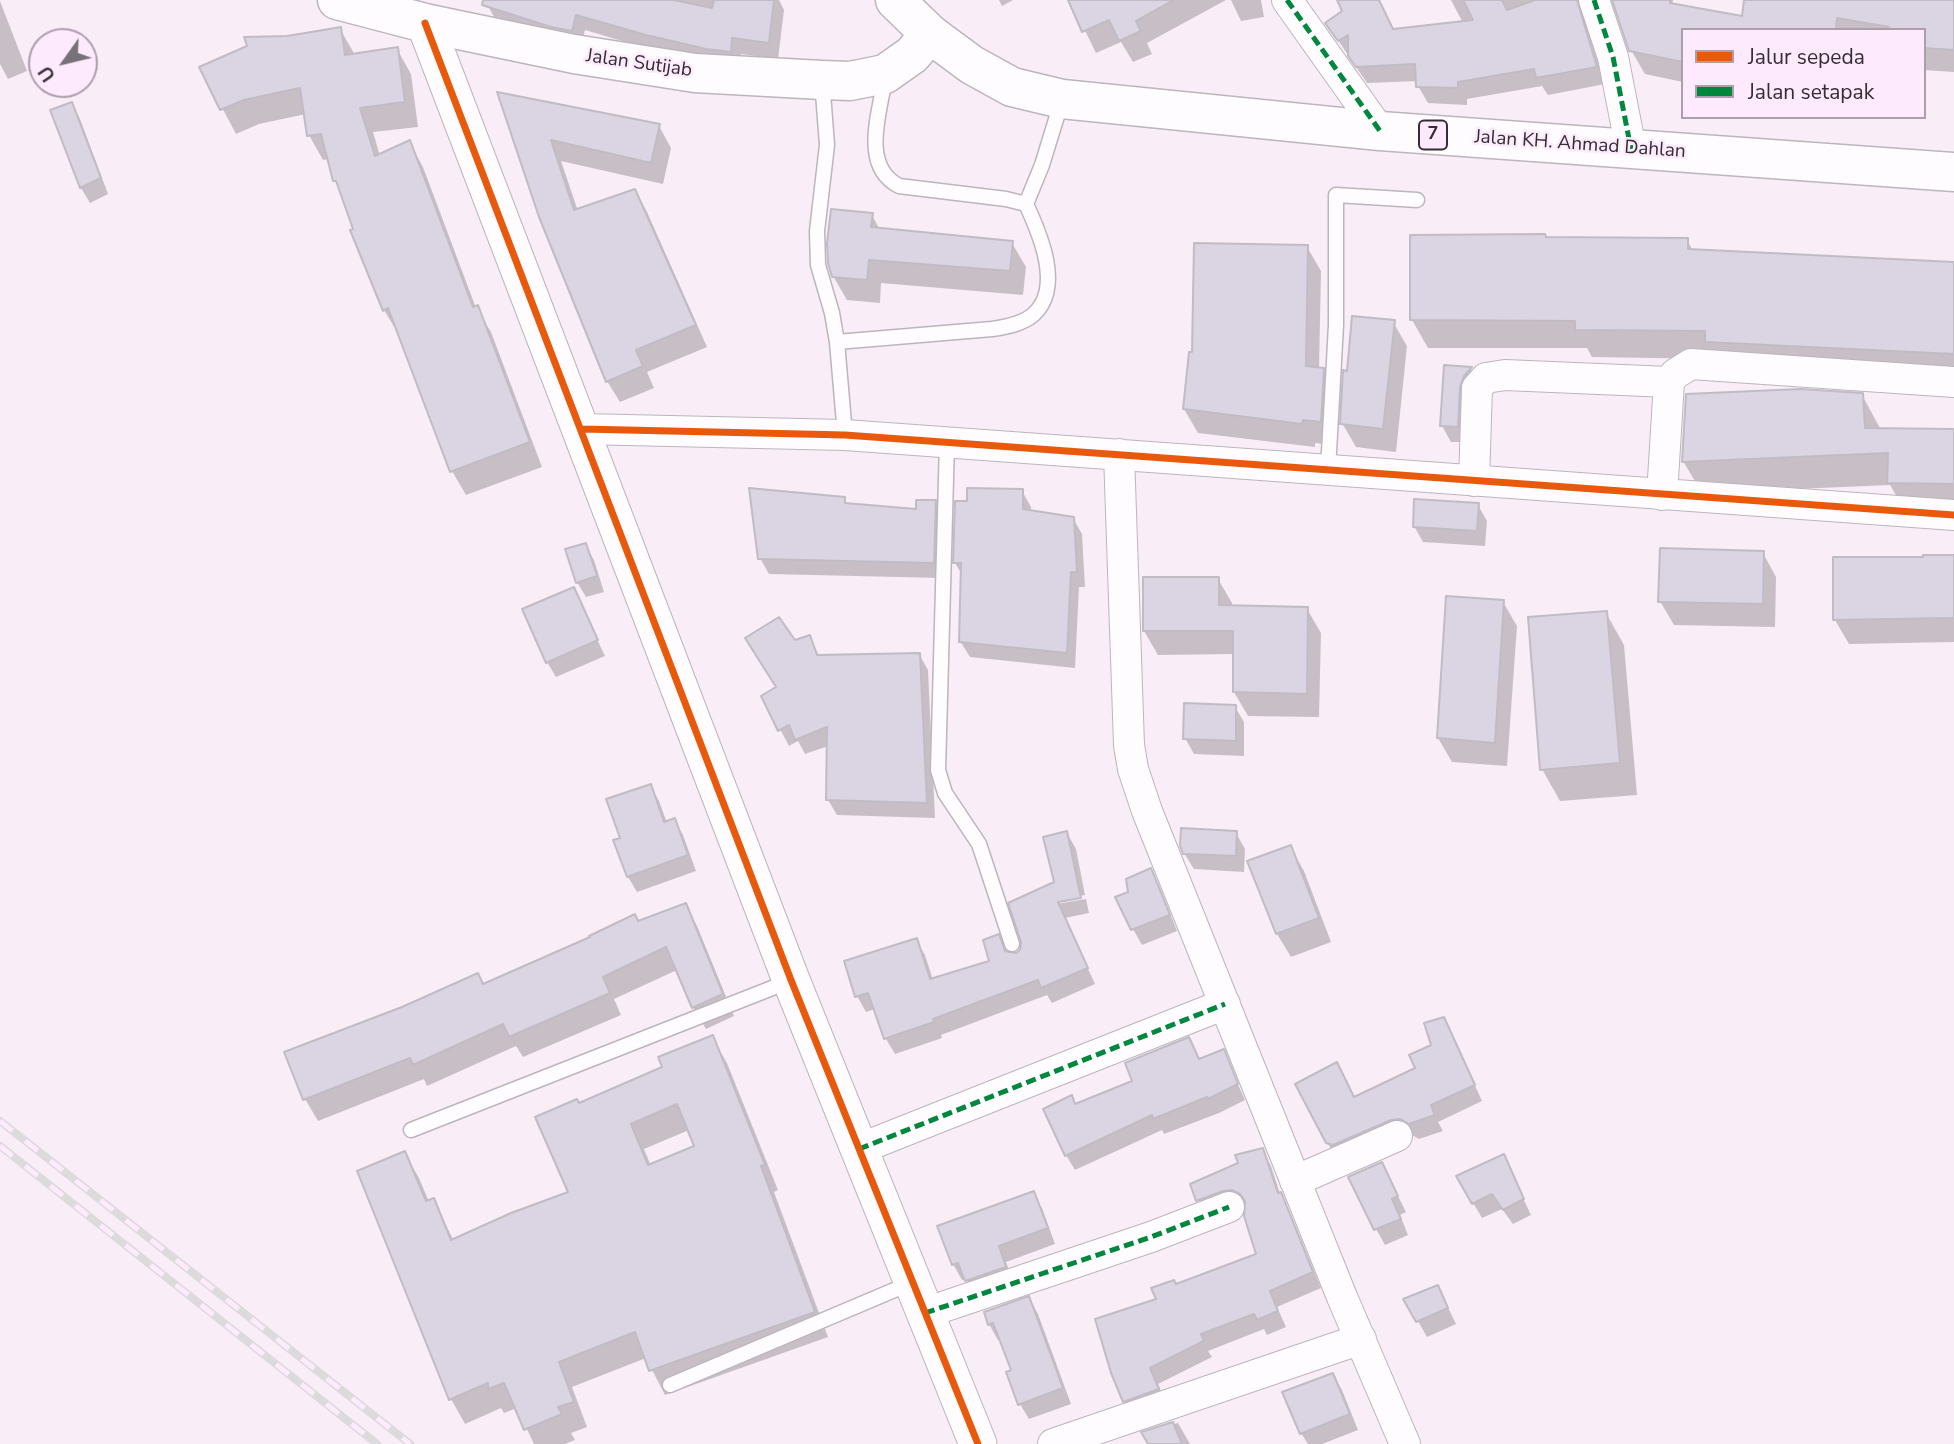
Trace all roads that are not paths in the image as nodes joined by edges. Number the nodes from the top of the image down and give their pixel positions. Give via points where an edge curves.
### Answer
1 (337, 0) edge
2 (895, 0) edge
3 (1287, 0) edge
4 (1594, 0) edge
5 (425, 23) junction
6 (930, 34) junction
7 (886, 74) junction
8 (822, 80) junction
9 (1062, 99) junction
10 (1380, 131) junction
11 (1631, 149) junction
12 (1954, 172) edge
13 (1417, 200) dead end
14 (1026, 204) junction
15 (837, 342) junction
16 (1668, 382) junction
17 (1954, 382) edge
18 (582, 429) junction
19 (845, 435) junction
20 (947, 442) junction
21 (1119, 454) junction
22 (1328, 470) junction
23 (1474, 481) junction
24 (1662, 495) junction
25 (1954, 515) edge
26 (1012, 944) dead end
27 (791, 980) junction
28 (1225, 1004) junction
29 (411, 1130) dead end
30 (1397, 1136) dead end
31 (859, 1149) junction
32 (1295, 1181) junction
33 (1229, 1207) dead end
34 (919, 1298) junction
35 (1361, 1339) junction
36 (670, 1385) dead end
37 (978, 1444) edge
38 (1053, 1444) edge
39 (1405, 1444) edge

1 - 5 main road, Jalan Sutijab
2 - 6 main road, 7
3 - 10 street
4 - 11 street via 1613,57
5 - 8 main road, Jalan Sutijab via 682,71
5 - 18 street
6 - 7 main road, Jalan Sutijab
6 - 9 main road, Jalan KH. Ahmad Dahlan / 7 via 1012,87
7 - 8 main road, Jalan Sutijab via 850,81
7 - 14 lane via 876,152 878,166 890,182
8 - 15 lane via 827,145 817,231 818,265
9 - 10 main road, Jalan KH. Ahmad Dahlan / 7
9 - 14 lane
10 - 11 main road, Jalan KH. Ahmad Dahlan / 7
11 - 12 main road, Jalan KH. Ahmad Dahlan / 7
13 - 22 lane via 1336,195 1336,325
14 - 15 lane via 1042,237 1047,268 1046,293 1034,314 1015,325 992,329
15 - 19 lane
16 - 17 street via 1691,364
16 - 23 street via 1486,378 1477,388
16 - 24 street
18 - 19 street
18 - 27 street
19 - 20 street
20 - 21 street
20 - 26 lane via 938,770 945,793 979,844
21 - 22 street
21 - 28 street via 1133,769
22 - 23 street
23 - 24 street
24 - 25 street
27 - 29 lane
27 - 31 street
28 - 31 street
28 - 32 street
30 - 32 street
31 - 34 street
32 - 35 street
33 - 34 street via 1151,1237
34 - 36 lane
34 - 37 street
35 - 38 street
35 - 39 street

